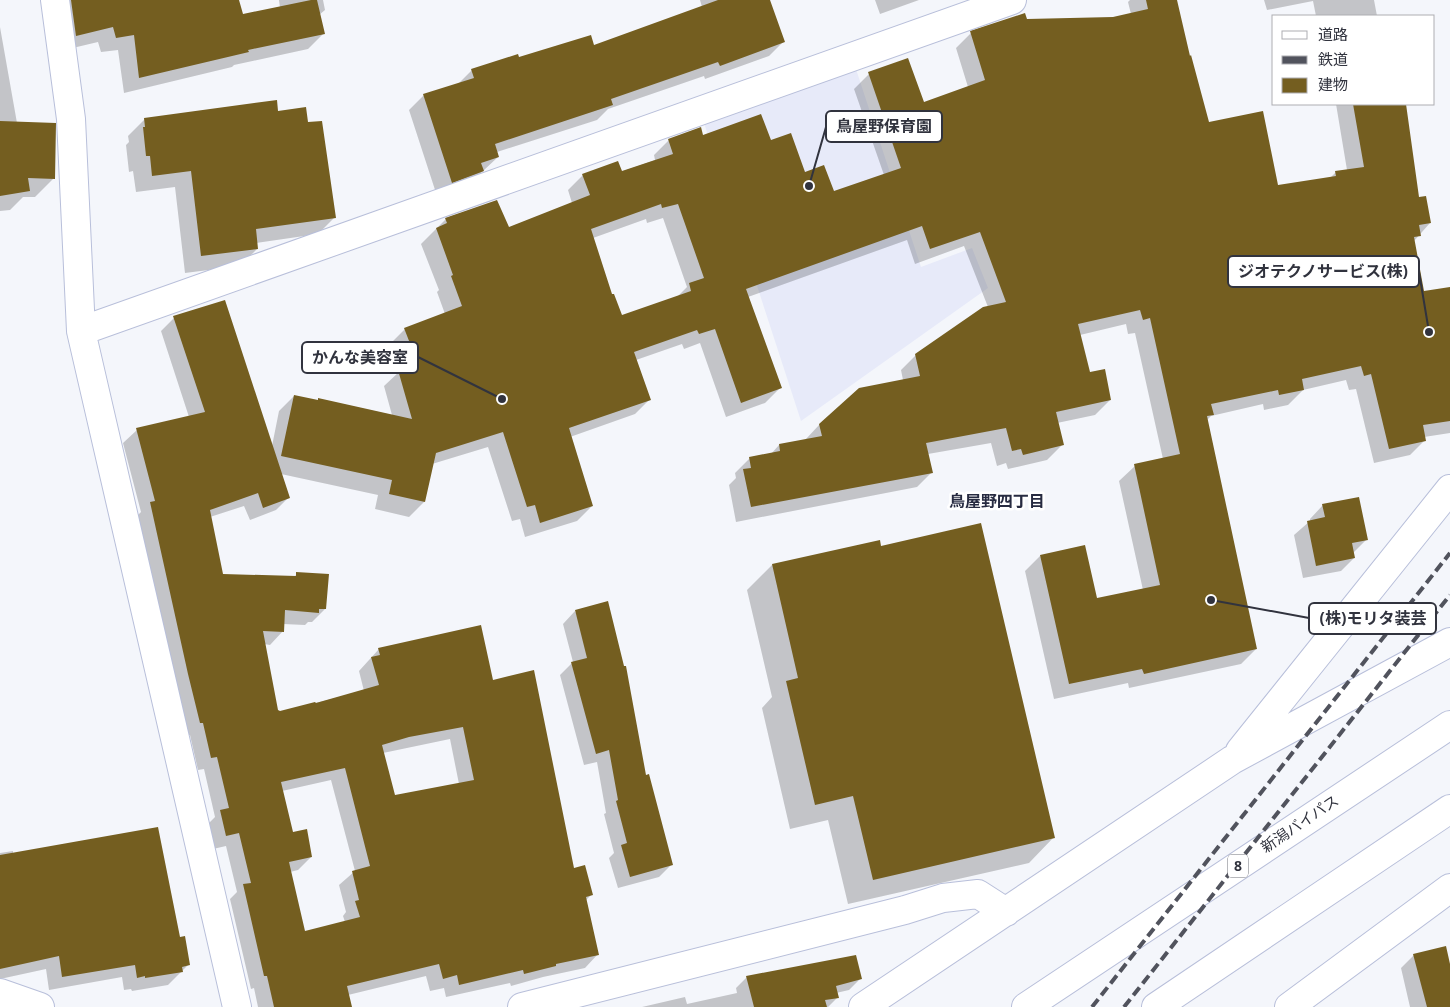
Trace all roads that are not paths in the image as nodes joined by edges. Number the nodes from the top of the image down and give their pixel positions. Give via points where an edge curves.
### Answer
1 (56, 0) edge
2 (1012, 0) edge
3 (81, 330) junction
4 (1450, 489) edge
5 (1450, 642) edge
6 (1450, 725) edge
7 (1232, 760) junction
8 (1450, 809) edge
9 (1450, 888) edge
10 (1006, 912) junction
11 (0, 993) edge
12 (40, 1007) edge
13 (237, 1007) edge
14 (522, 1007) edge
15 (863, 1007) edge
16 (1026, 1007) edge
17 (1156, 1007) edge
18 (1289, 1007) edge

1 - 3 main road via 71,118
2 - 3 main road
3 - 13 main road
4 - 7 main road
5 - 7 main road
6 - 16 main road, 新潟バイパス / 8
7 - 10 main road
8 - 17 main road
9 - 18 main road
10 - 14 main road via 978,894 943,898
10 - 15 main road
11 - 12 main road

